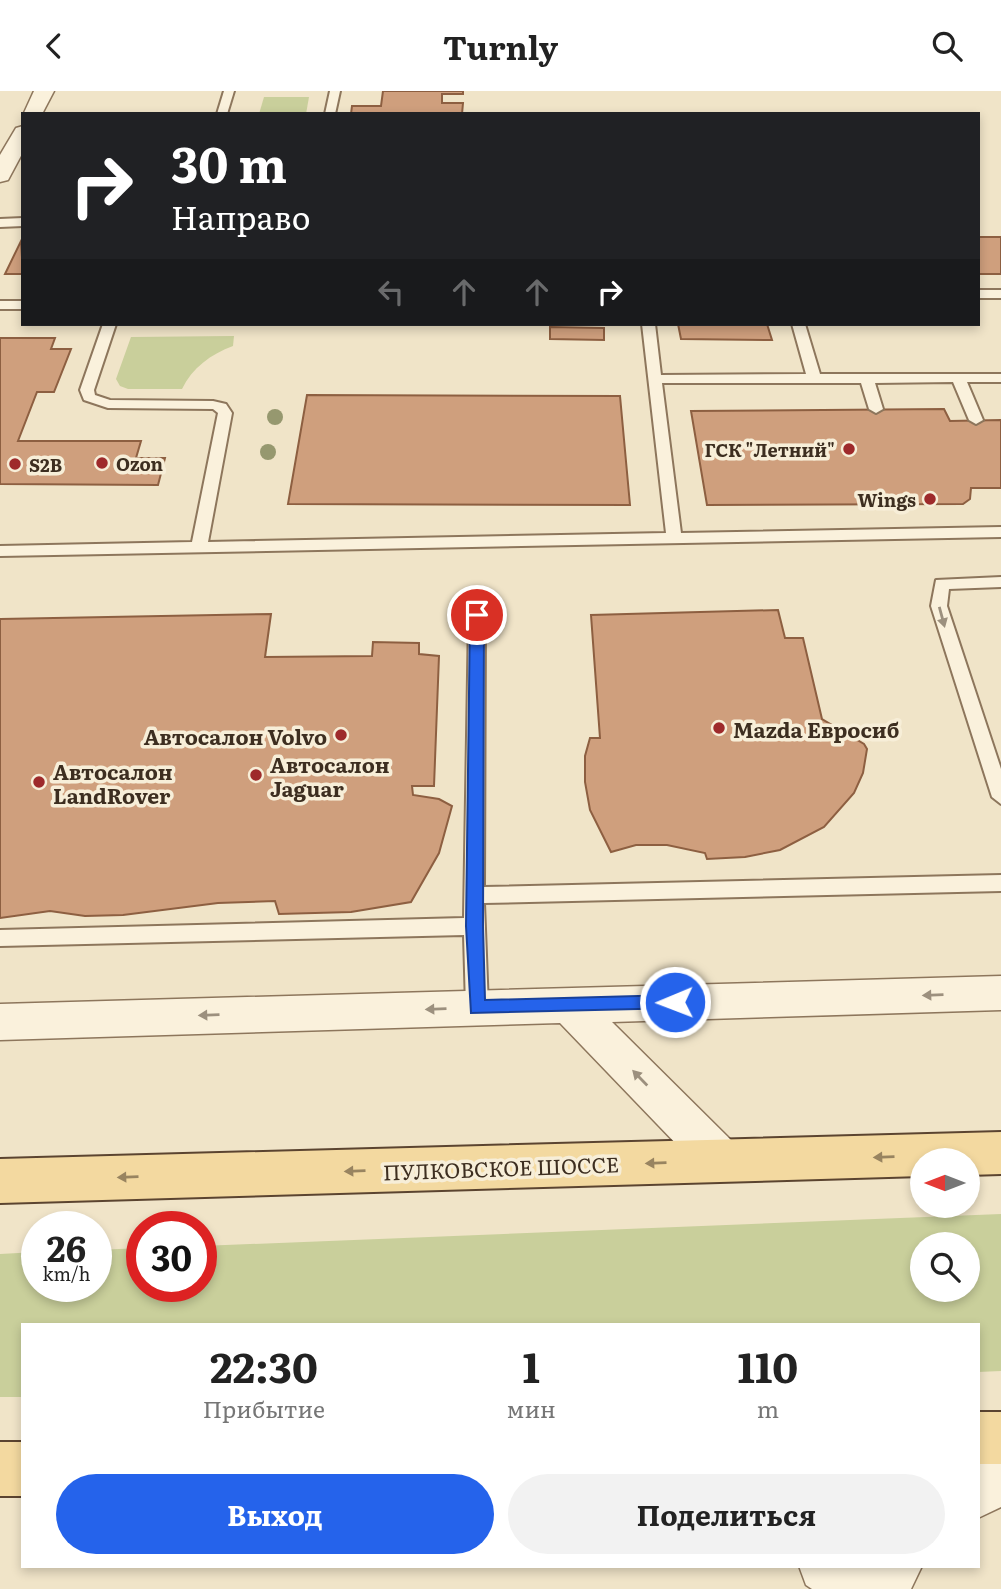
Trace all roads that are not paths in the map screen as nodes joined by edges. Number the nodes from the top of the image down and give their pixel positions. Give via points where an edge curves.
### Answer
1 (44, 91) edge
2 (229, 91) edge
3 (335, 91) edge
4 (33, 112) edge
5 (223, 112) edge
6 (330, 112) edge
7 (21, 136) edge
8 (0, 175) edge
9 (21, 222) edge
10 (0, 223) edge
11 (980, 294) edge
12 (1001, 294) edge
13 (0, 305) edge
14 (21, 305) edge
15 (108, 326) edge
16 (648, 326) edge
17 (800, 326) edge
18 (958, 378) junction
19 (1001, 378) edge
20 (655, 379) junction
21 (814, 379) junction
22 (867, 379) junction
23 (876, 409) dead end
24 (976, 420) dead end
25 (1001, 532) edge
26 (674, 538) junction
27 (199, 547) junction
28 (0, 551) edge
29 (1001, 582) edge
30 (477, 615) dead end
31 (1001, 797) edge
32 (1001, 883) edge
33 (475, 895) junction
34 (474, 926) junction
35 (0, 938) edge
36 (1001, 993) edge
37 (569, 1005) junction
38 (477, 1007) junction
39 (0, 1022) edge
40 (1001, 1153) edge
41 (722, 1161) junction
42 (0, 1181) edge
43 (1001, 1437) edge
44 (980, 1438) edge
45 (0, 1469) edge
46 (21, 1469) edge
47 (1001, 1479) edge
48 (980, 1491) edge
49 (827, 1568) edge
50 (895, 1568) edge
51 (853, 1589) edge
52 (875, 1589) edge

1 - 4 street
2 - 5 lane
3 - 6 lane
7 - 8 street
9 - 10 lane
11 - 12 lane
13 - 14 lane
15 - 27 lane via 87,390 89,397 108,404 213,405 225,413
16 - 20 lane
17 - 21 lane
18 - 19 lane
18 - 22 lane
18 - 24 lane
20 - 21 lane
20 - 26 lane
21 - 22 lane
22 - 23 lane
25 - 26 lane
26 - 27 lane
27 - 28 lane
29 -> 31 lane via 942,584 939,606
30 - 33 lane
32 - 33 lane
33 - 34 lane
34 - 35 lane
34 - 38 lane
36 -> 37 street
37 - 38 street
41 -> 37 street
38 -> 39 street
40 -> 41 main road, ПУЛКОВСКОЕ ШОССЕ
41 -> 42 main road, ПУЛКОВСКОЕ ШОССЕ
43 - 44 main road
45 - 46 main road
47 - 48 street
49 - 51 street
50 - 52 street

